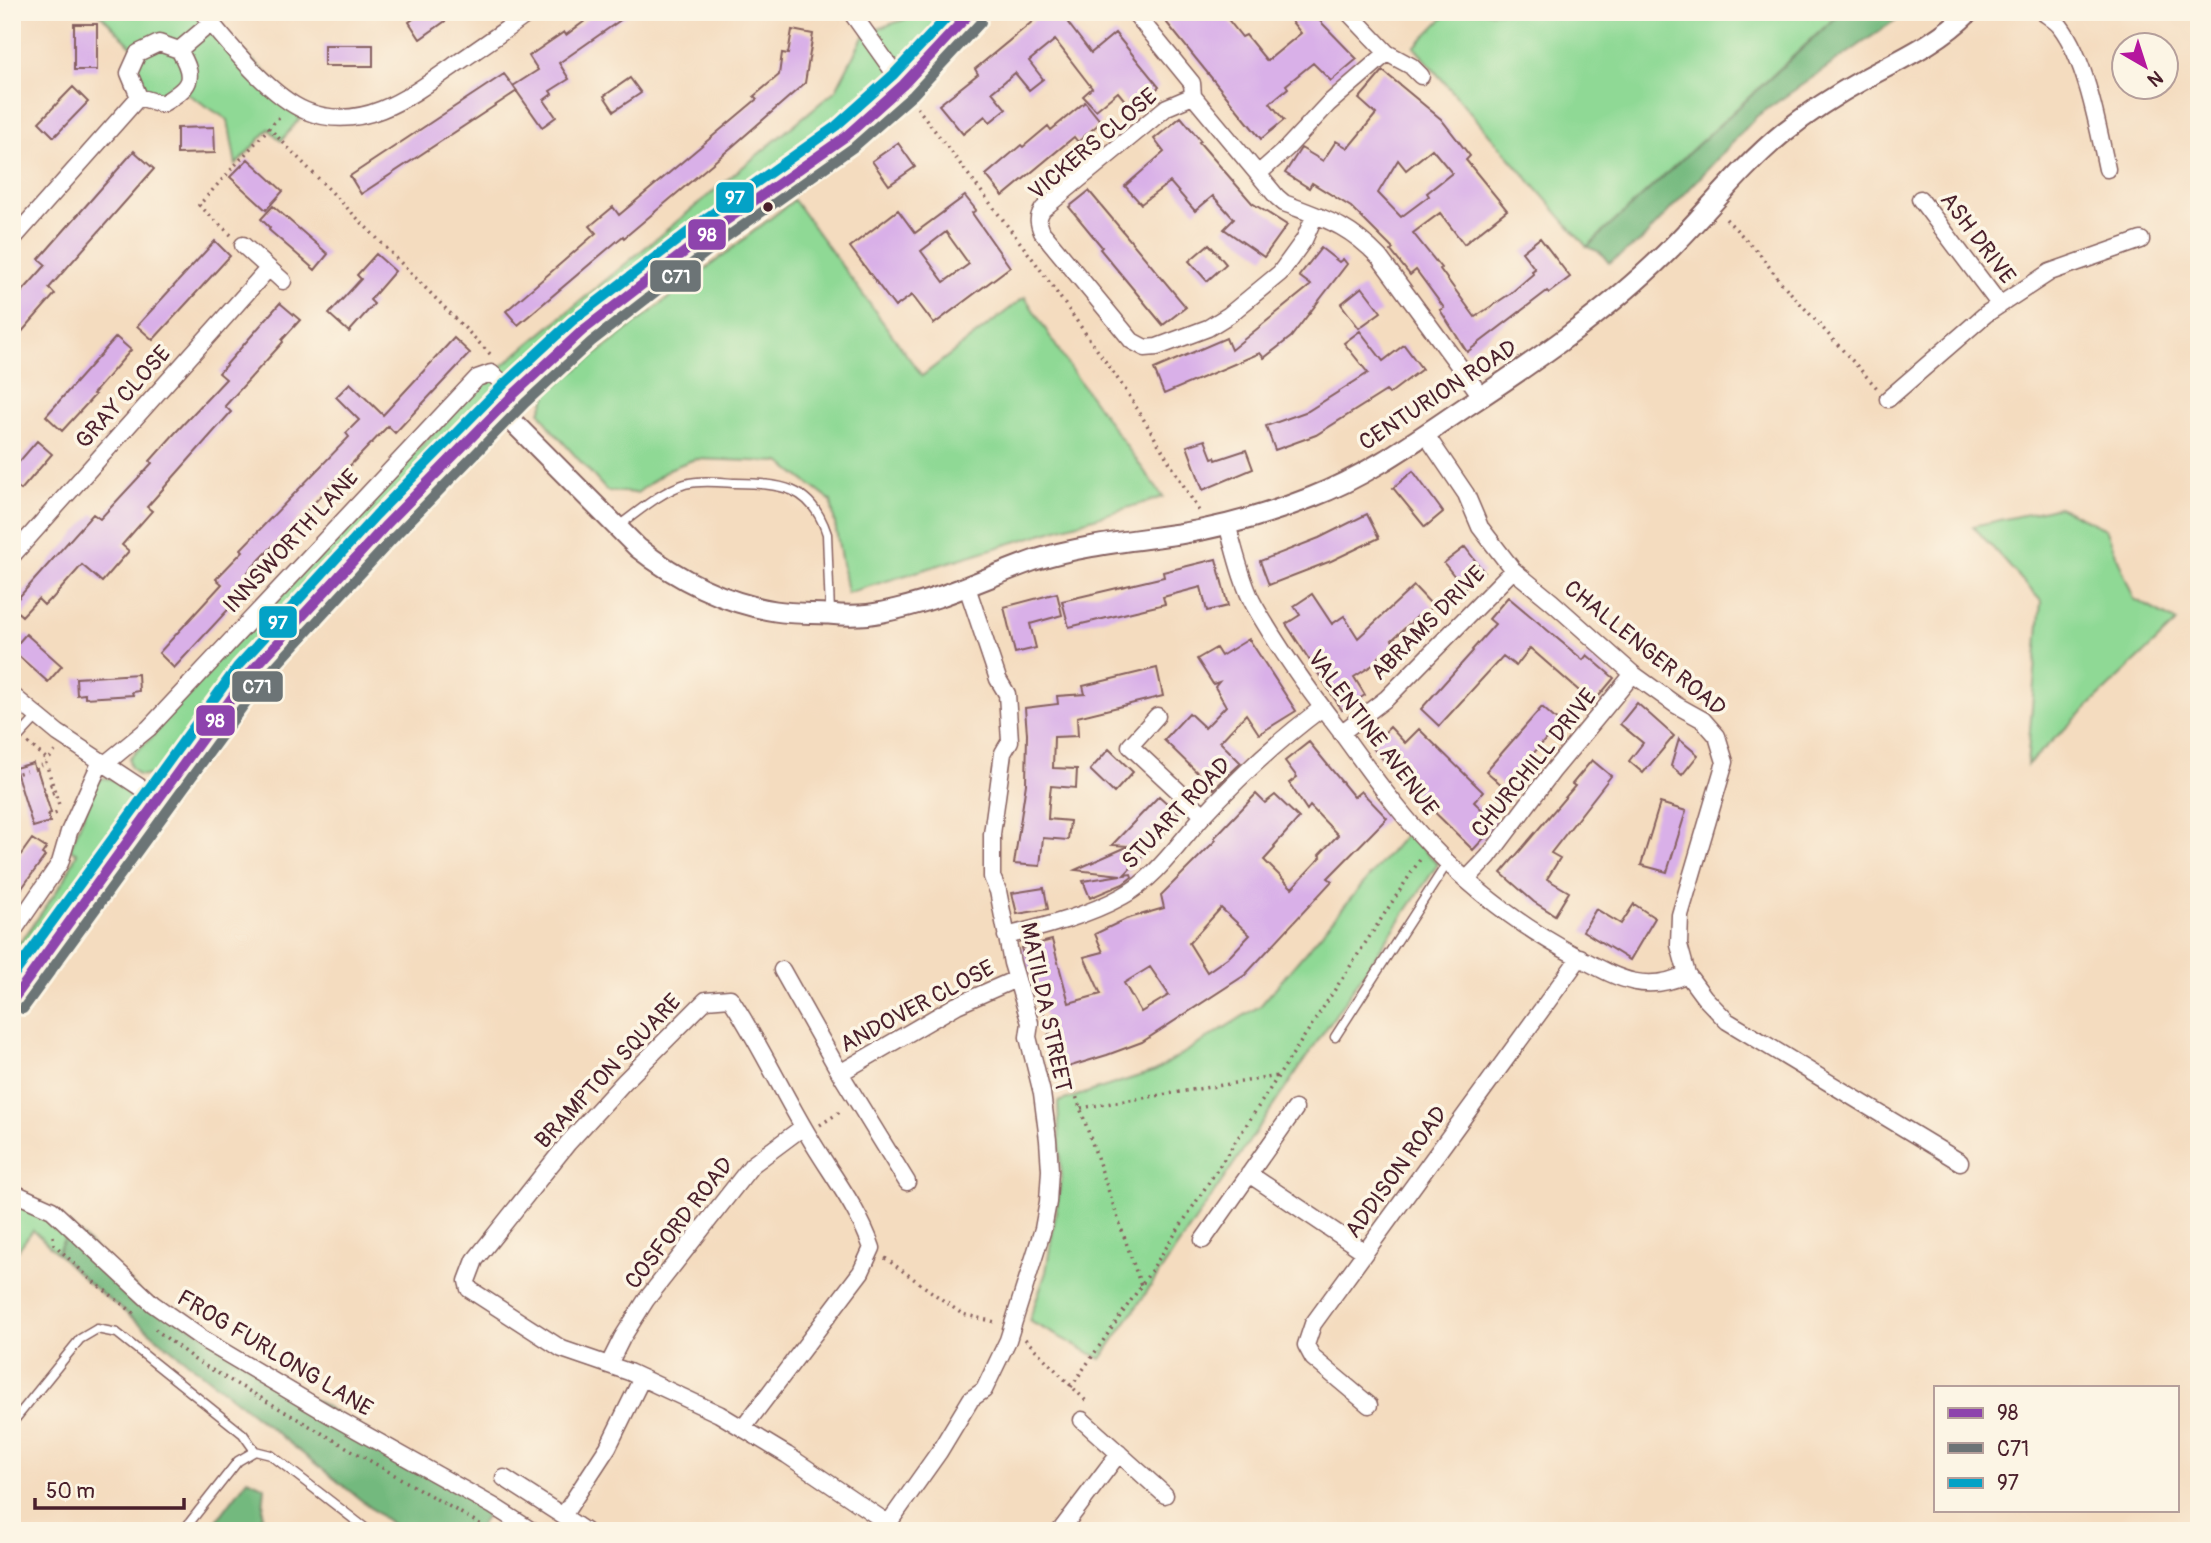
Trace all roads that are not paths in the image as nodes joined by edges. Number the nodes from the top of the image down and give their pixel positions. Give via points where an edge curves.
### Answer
1 (530, 12) edge
2 (851, 12) edge
3 (971, 12) edge
4 (1134, 12) edge
5 (1348, 12) edge
6 (1969, 12) edge
7 (2043, 12) edge
8 (207, 18) edge
9 (179, 50) junction
10 (1387, 53) junction
11 (1422, 76) dead end
12 (903, 85) junction
13 (1192, 96) junction
14 (139, 97) junction
15 (2107, 169) dead end
16 (1258, 174) junction
17 (1920, 199) dead end
18 (1315, 215) junction
19 (12, 240) edge
20 (2141, 240) dead end
21 (243, 245) road end
22 (268, 268) junction
23 (283, 281) dead end
24 (2000, 305) junction
25 (514, 393) junction
26 (1482, 397) junction
27 (1888, 400) road end
28 (499, 408) junction
29 (1426, 435) junction
30 (1218, 526) junction
31 (617, 527) junction
32 (12, 556) edge
33 (1513, 570) junction
34 (967, 587) junction
35 (830, 614) junction
36 (1633, 674) junction
37 (12, 695) edge
38 (1322, 708) junction
39 (38, 716) junction
40 (1157, 716) dead end
41 (1341, 733) junction
42 (12, 744) edge
43 (103, 762) junction
44 (158, 799) junction
45 (1204, 815) junction
46 (1448, 862) junction
47 (1467, 879) junction
48 (12, 933) edge
49 (1006, 936) junction
50 (1580, 957) junction
51 (782, 970) dead end
52 (1687, 974) junction
53 (1016, 979) junction
54 (12, 1001) edge
55 (1335, 1037) dead end
56 (839, 1073) junction
57 (1295, 1109) dead end
58 (805, 1130) junction
59 (1960, 1162) dead end
60 (1250, 1174) junction
61 (907, 1182) dead end
62 (12, 1192) edge
63 (1203, 1240) dead end
64 (1365, 1252) junction
65 (609, 1364) junction
66 (642, 1378) junction
67 (1369, 1405) dead end
68 (1082, 1420) dead end
69 (12, 1423) edge
70 (743, 1428) junction
71 (255, 1451) junction
72 (1119, 1453) junction
73 (504, 1478) dead end
74 (1165, 1495) dead end
75 (563, 1516) junction
76 (887, 1528) edge
77 (528, 1530) edge
78 (183, 1531) edge
79 (369, 1531) edge
80 (585, 1531) edge
81 (1060, 1531) edge

1 - 8 street via 408,98 353,117 306,111 290,102 265,83
2 - 12 street
3 - 12 street
4 - 13 street via 1192,83
5 - 10 street
6 - 26 street, CENTURION ROAD via 1925,47 1804,116 1726,187 1645,273 1542,356
7 - 15 street via 2059,25 2077,59
8 - 9 street
9 - 14 street via 159,43 138,53 130,73
9 - 14 street via 189,67 183,91 162,104
10 - 11 street
10 - 16 street
12 - 25 street via 845,137 641,284
13 - 16 street
13 - 18 street, VICKERS CLOSE via 1167,107 1039,215 1042,232 1132,341 1145,348 1157,347 1229,315 1280,273
14 - 19 street
16 - 18 street via 1284,203
17 - 24 street, ASH DRIVE
18 - 26 street via 1350,230 1378,257
20 - 24 street via 2050,272
21 - 22 street
22 - 23 street
22 - 32 street, GRAY CLOSE
24 - 27 street
25 - 28 street
25 - 43 street, INNSWORTH LANE via 491,373 477,378 149,729
26 - 29 street, CENTURION ROAD
28 - 31 street, CENTURION ROAD
28 - 44 street via 249,674
29 - 30 street, CENTURION ROAD via 1314,496
29 - 33 street, CHALLENGER ROAD via 1466,494 1480,527
30 - 34 street, CENTURION ROAD via 1060,553
30 - 38 street, VALENTINE AVENUE via 1252,602
31 - 35 street, CENTURION ROAD via 658,564 709,591 777,612
31 - 35 lane via 686,484 705,481 792,489 811,504 827,534
33 - 36 street, CHALLENGER ROAD
33 - 41 street, ABRAMS DRIVE via 1387,698
34 - 35 street, CENTURION ROAD via 882,612
34 - 49 street, MATILDA STREET via 1007,694 1010,741 1003,753 991,852
36 - 47 street, CHURCHILL DRIVE
36 - 52 street, CHALLENGER ROAD via 1703,720 1717,736 1725,762 1680,915 1679,945
37 - 39 street
38 - 41 street, VALENTINE AVENUE
38 - 45 street, STUART ROAD via 1284,737
39 - 42 lane
39 - 43 street
40 - 45 street via 1130,746
41 - 46 street, VALENTINE AVENUE
43 - 44 street
43 - 48 street, INNSWORTH LANE via 69,832 60,863
44 - 54 street
45 - 49 street, STUART ROAD via 1149,877 1124,895 1068,920
46 - 47 street, VALENTINE AVENUE
46 - 55 lane
47 - 50 street, VALENTINE AVENUE via 1511,917
49 - 53 street, MATILDA STREET
50 - 52 street, VALENTINE AVENUE via 1617,977 1642,984 1673,981
50 - 64 street, ADDISON ROAD
51 - 56 street, ANDOVER CLOSE
52 - 59 street, CHALLENGER ROAD via 1727,1021
53 - 56 street, ANDOVER CLOSE via 957,1005
53 - 76 street, MATILDA STREET via 1030,1023 1028,1037 1048,1140 1050,1170 1043,1229 1012,1327 984,1391 971,1399
56 - 61 street, ANDOVER CLOSE
57 - 60 street
58 - 65 street, COSFORD ROAD via 752,1165 646,1300
58 - 65 street, BRAMPTON SQUARE via 730,998 706,1000 568,1143 475,1260 467,1281 469,1289 562,1349
58 - 70 street, BRAMPTON SQUARE via 865,1227 872,1248 861,1272
60 - 63 street
60 - 64 street
62 - 77 street, FROG FURLONG LANE via 52,1210 153,1304 207,1342
64 - 67 street, ADDISON ROAD via 1313,1324 1306,1345 1313,1358
65 - 66 street, BRAMPTON SQUARE
66 - 70 street, BRAMPTON SQUARE
66 - 75 street via 608,1447
68 - 72 street
69 - 71 lane via 80,1339 97,1329 117,1333 243,1434
70 - 76 street, BRAMPTON SQUARE
71 - 78 lane via 238,1461
71 - 79 lane via 271,1455
72 - 74 street
72 - 81 street
73 - 75 street
75 - 80 street

